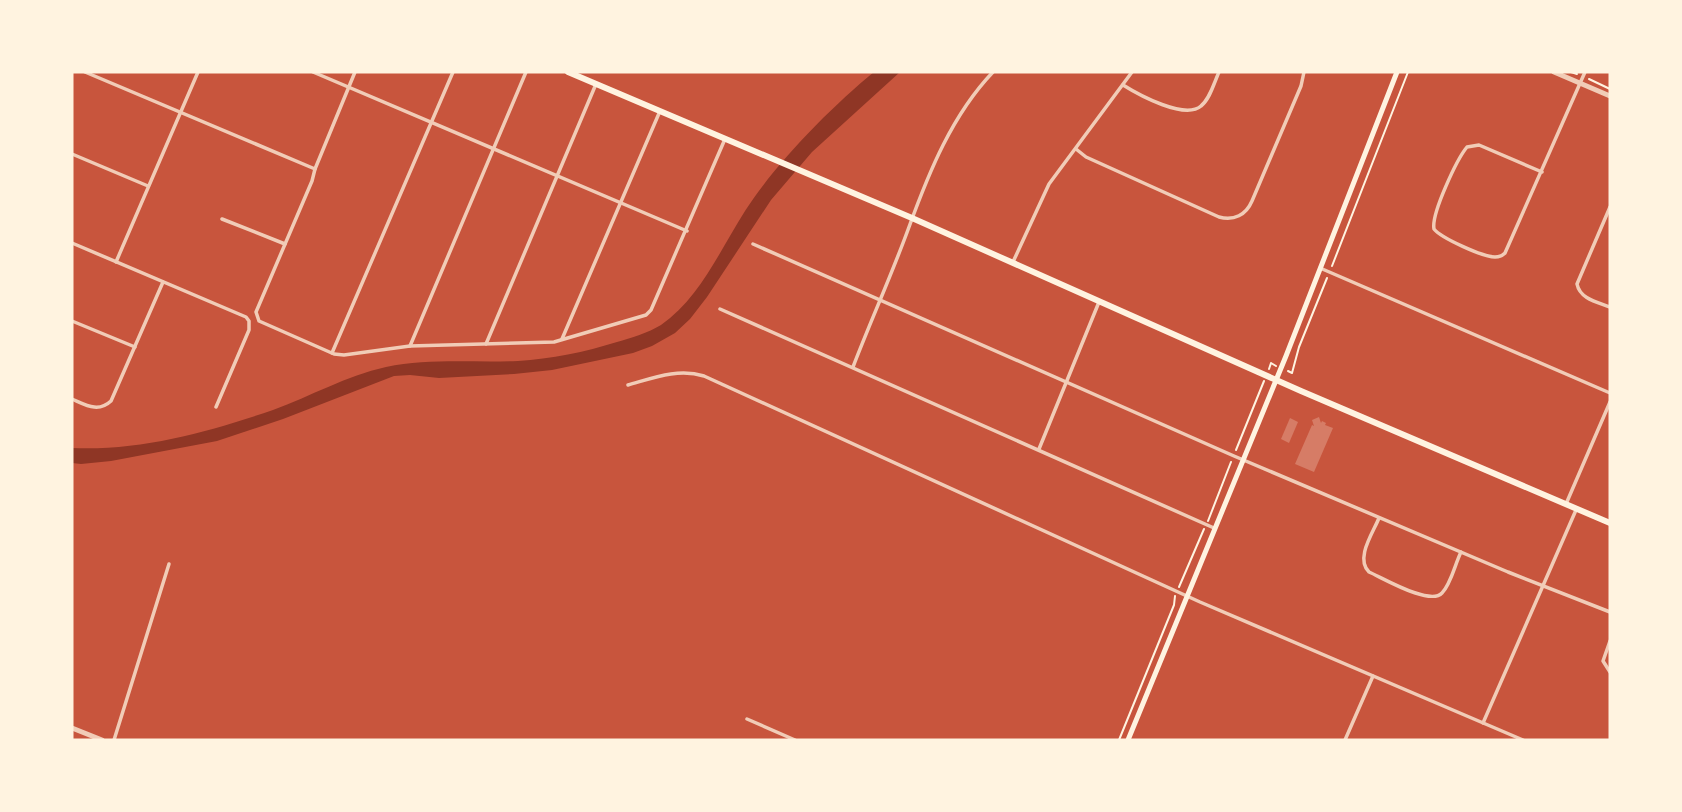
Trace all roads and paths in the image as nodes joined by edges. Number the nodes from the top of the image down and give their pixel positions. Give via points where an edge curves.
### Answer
1 (85, 72) edge
2 (198, 72) edge
3 (313, 72) edge
4 (355, 72) edge
5 (453, 72) edge
6 (526, 72) edge
7 (568, 72) edge
8 (993, 72) edge
9 (1132, 72) edge
10 (1219, 72) edge
11 (1304, 72) edge
12 (1397, 72) edge
13 (1408, 72) edge
14 (1554, 72) edge
15 (1571, 72) edge
16 (1585, 72) edge
17 (1576, 74) dead end
18 (1589, 80) dead end
19 (1580, 83) junction
20 (596, 84) junction
21 (1123, 85) junction
22 (349, 86) junction
23 (1610, 89) edge
24 (1610, 96) edge
25 (660, 111) junction
26 (180, 113) junction
27 (431, 121) junction
28 (725, 139) junction
29 (494, 149) junction
30 (1076, 149) junction
31 (72, 154) edge
32 (315, 169) junction
33 (1542, 172) junction
34 (557, 176) junction
35 (148, 186) junction
36 (621, 203) junction
37 (1610, 207) edge
38 (912, 218) junction
39 (222, 219) dead end
40 (687, 231) junction
41 (72, 243) edge
42 (285, 244) junction
43 (753, 244) dead end
44 (116, 262) junction
45 (1013, 262) junction
46 (1333, 262) dead end
47 (1321, 268) junction
48 (1326, 280) dead end
49 (163, 282) junction
50 (880, 299) junction
51 (1100, 301) junction
52 (1610, 307) edge
53 (720, 309) dead end
54 (72, 321) edge
55 (562, 339) junction
56 (486, 344) junction
57 (410, 346) junction
58 (135, 347) junction
59 (332, 353) junction
60 (853, 367) junction
61 (1292, 373) dead end
62 (1276, 379) junction
63 (1067, 381) junction
64 (1263, 382) dead end
65 (628, 385) dead end
66 (1610, 393) edge
67 (72, 399) edge
68 (1610, 402) edge
69 (216, 407) dead end
70 (1238, 447) dead end
71 (1039, 449) junction
72 (1243, 459) junction
73 (1230, 463) dead end
74 (1566, 504) junction
75 (1577, 509) junction
76 (1212, 512) dead end
77 (1379, 517) junction
78 (1610, 523) edge
79 (1216, 528) junction
80 (1202, 535) dead end
81 (1461, 552) junction
82 (170, 564) dead end
83 (1180, 584) dead end
84 (1543, 585) junction
85 (1188, 596) junction
86 (1174, 597) dead end
87 (1610, 612) edge
88 (1610, 641) edge
89 (1610, 672) edge
90 (1373, 676) junction
91 (747, 719) dead end
92 (1483, 723) junction
93 (72, 728) edge
94 (102, 740) edge
95 (114, 740) edge
96 (795, 740) edge
97 (1119, 740) edge
98 (1128, 740) edge
99 (1345, 740) edge
100 (1524, 740) edge

1 - 26 street
2 - 26 street
3 - 22 street
4 - 22 street
5 - 27 street
6 - 29 street
7 - 20 main road
8 - 38 street via 958,116
9 - 21 street
10 - 21 street via 1203,104 1188,111
11 - 30 street via 1252,201 1238,216 1214,215
12 - 47 main road
13 - 46 path
14 - 19 street
15 - 17 path
16 - 19 street
18 - 23 path
19 - 24 street
19 - 33 street
20 - 25 main road
20 - 34 street
21 - 30 street
22 - 27 street
22 - 32 street
25 - 28 main road
25 - 36 street
26 - 32 street
26 - 35 street
27 - 29 street
27 - 59 street
28 - 38 main road
28 - 40 street
29 - 34 street
29 - 57 street
30 - 45 street via 1046,189
31 - 35 street
32 - 42 street
33 - 33 street via 1507,250 1500,256 1491,257 1434,229 1434,218 1467,147 1479,145
34 - 36 street
34 - 56 street
35 - 44 street
36 - 40 street
36 - 55 street
37 - 52 street via 1577,284 1584,296
38 - 45 main road
38 - 50 street
39 - 42 street
40 - 55 street via 649,312
41 - 44 street
42 - 59 street via 256,310 257,318
43 - 50 street
44 - 49 street
45 - 51 main road
47 - 62 main road
47 - 66 street
48 - 61 path
49 - 58 street
49 - 69 street via 249,321
50 - 60 street
50 - 63 street
51 - 62 main road
51 - 63 street
53 - 60 street
54 - 58 street
55 - 56 street
56 - 57 street
57 - 59 street
58 - 67 street via 109,404 96,408
60 - 71 street
62 - 72 main road
62 - 74 main road
63 - 71 street
63 - 72 street
64 - 70 path
65 - 85 street via 676,373 704,376
68 - 74 street
71 - 79 street
72 - 77 street
72 - 79 main road
73 - 76 path
74 - 75 main road
75 - 78 main road
75 - 84 street
77 - 81 street
77 - 81 street via 1364,567 1423,596 1442,593
79 - 85 main road
80 - 83 path
81 - 84 street
82 - 95 street
84 - 87 street
84 - 92 street
85 - 90 street
85 - 98 main road
86 - 97 path
88 - 89 street via 1603,661
90 - 92 street
90 - 99 street
91 - 96 street
92 - 100 street
93 - 94 street

